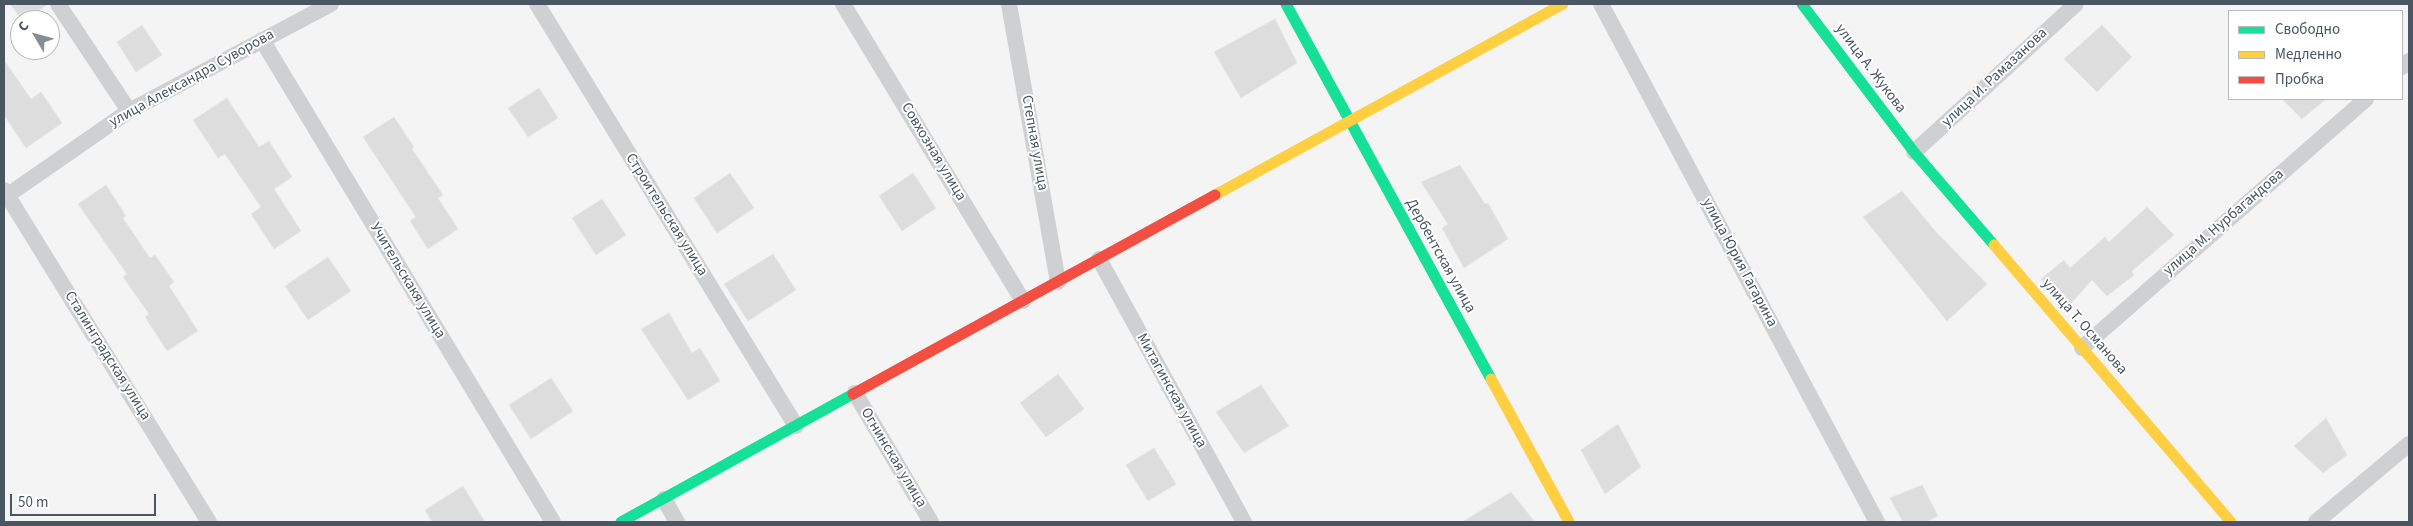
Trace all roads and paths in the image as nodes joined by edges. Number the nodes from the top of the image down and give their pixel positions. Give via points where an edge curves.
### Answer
1 (58, 4) edge
2 (331, 4) edge
3 (537, 4) edge
4 (843, 4) edge
5 (1009, 4) edge
6 (1286, 4) edge
7 (1563, 4) edge
8 (1601, 4) edge
9 (1802, 4) edge
10 (2076, 4) edge
11 (262, 40) junction
12 (2365, 100) edge
13 (129, 111) junction
14 (1350, 121) junction
15 (1914, 152) junction
16 (6, 192) edge
17 (1099, 259) junction
18 (1058, 282) junction
19 (1023, 301) junction
20 (2082, 348) junction
21 (855, 393) junction
22 (796, 426) junction
23 (2409, 444) edge
24 (664, 499) junction
25 (209, 522) edge
26 (552, 522) edge
27 (621, 522) edge
28 (677, 522) edge
29 (931, 522) edge
30 (1244, 522) edge
31 (1569, 522) edge
32 (1877, 522) edge
33 (2231, 522) edge
34 (2316, 522) edge

1 - 13 street
2 - 11 street, улица Александра Суворова
3 - 22 street, Строительская улица
4 - 19 street, Совхозная улица
5 - 18 street, Степная улица
6 - 14 street, Дербентская улица
7 - 14 street
8 - 32 street, улица Юрия Гагарина
9 - 15 street, улица А. Жукова
10 - 15 street, улица И. Рамазанова
11 - 13 street, улица Александра Суворова
11 - 26 street, Учительскакя улица
12 - 20 street, улица М. Нурбагандова
13 - 16 street, улица Александра Суворова
14 - 17 street
14 - 31 street, Дербентская улица
15 - 20 street, улица Т. Османова
16 - 25 street, Сталинградская улица
17 - 18 street
17 - 30 street, Митагинская улица
18 - 19 street
19 - 21 street
20 - 33 street, улица Т. Османова
21 - 22 street
21 - 29 street, Огнинская улица
22 - 24 street
23 - 34 street
24 - 27 street
24 - 28 street

